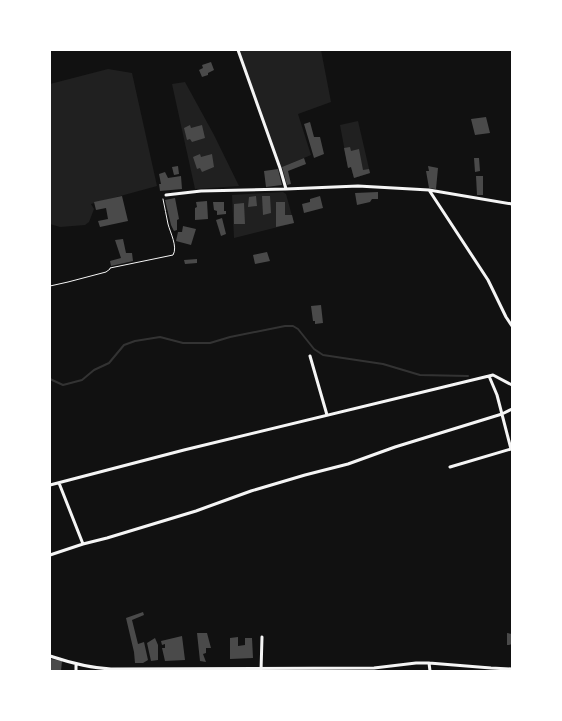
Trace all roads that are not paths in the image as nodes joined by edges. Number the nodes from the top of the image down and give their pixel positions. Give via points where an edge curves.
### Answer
1 (238, 50) edge
2 (286, 189) junction
3 (429, 190) junction
4 (166, 195) road end
5 (512, 204) edge
6 (512, 326) edge
7 (310, 356) dead end
8 (489, 376) junction
9 (512, 385) edge
10 (512, 409) edge
11 (502, 414) junction
12 (327, 415) junction
13 (450, 467) dead end
14 (58, 483) junction
15 (50, 485) edge
16 (83, 544) junction
17 (50, 555) edge
18 (262, 637) dead end
19 (50, 656) edge
20 (429, 663) junction
21 (76, 664) junction
22 (406, 665) junction
23 (374, 669) edge
24 (510, 669) edge
25 (111, 670) edge
26 (148, 670) edge
27 (186, 670) edge
28 (223, 670) edge
29 (261, 670) edge
30 (298, 670) edge
31 (336, 670) edge
32 (76, 671) edge
33 (406, 671) edge
34 (430, 671) edge

1 - 2 street
2 - 3 street via 358,186
2 - 4 street via 201,191
3 - 5 street
3 - 6 street via 488,280
7 - 12 street
8 - 9 street via 493,375
8 - 11 street
8 - 12 street
10 - 11 street
11 - 13 street via 511,449
11 - 16 street via 348,464 251,491 196,511
12 - 14 street
14 - 15 street
14 - 16 street
16 - 17 street
18 - 29 street
19 - 21 street
20 - 22 street
20 - 24 street
20 - 34 street
21 - 25 street
21 - 32 street
22 - 23 street
22 - 33 street
23 - 31 street
25 - 26 street
26 - 27 street
27 - 28 street
28 - 29 street
29 - 30 street
30 - 31 street

